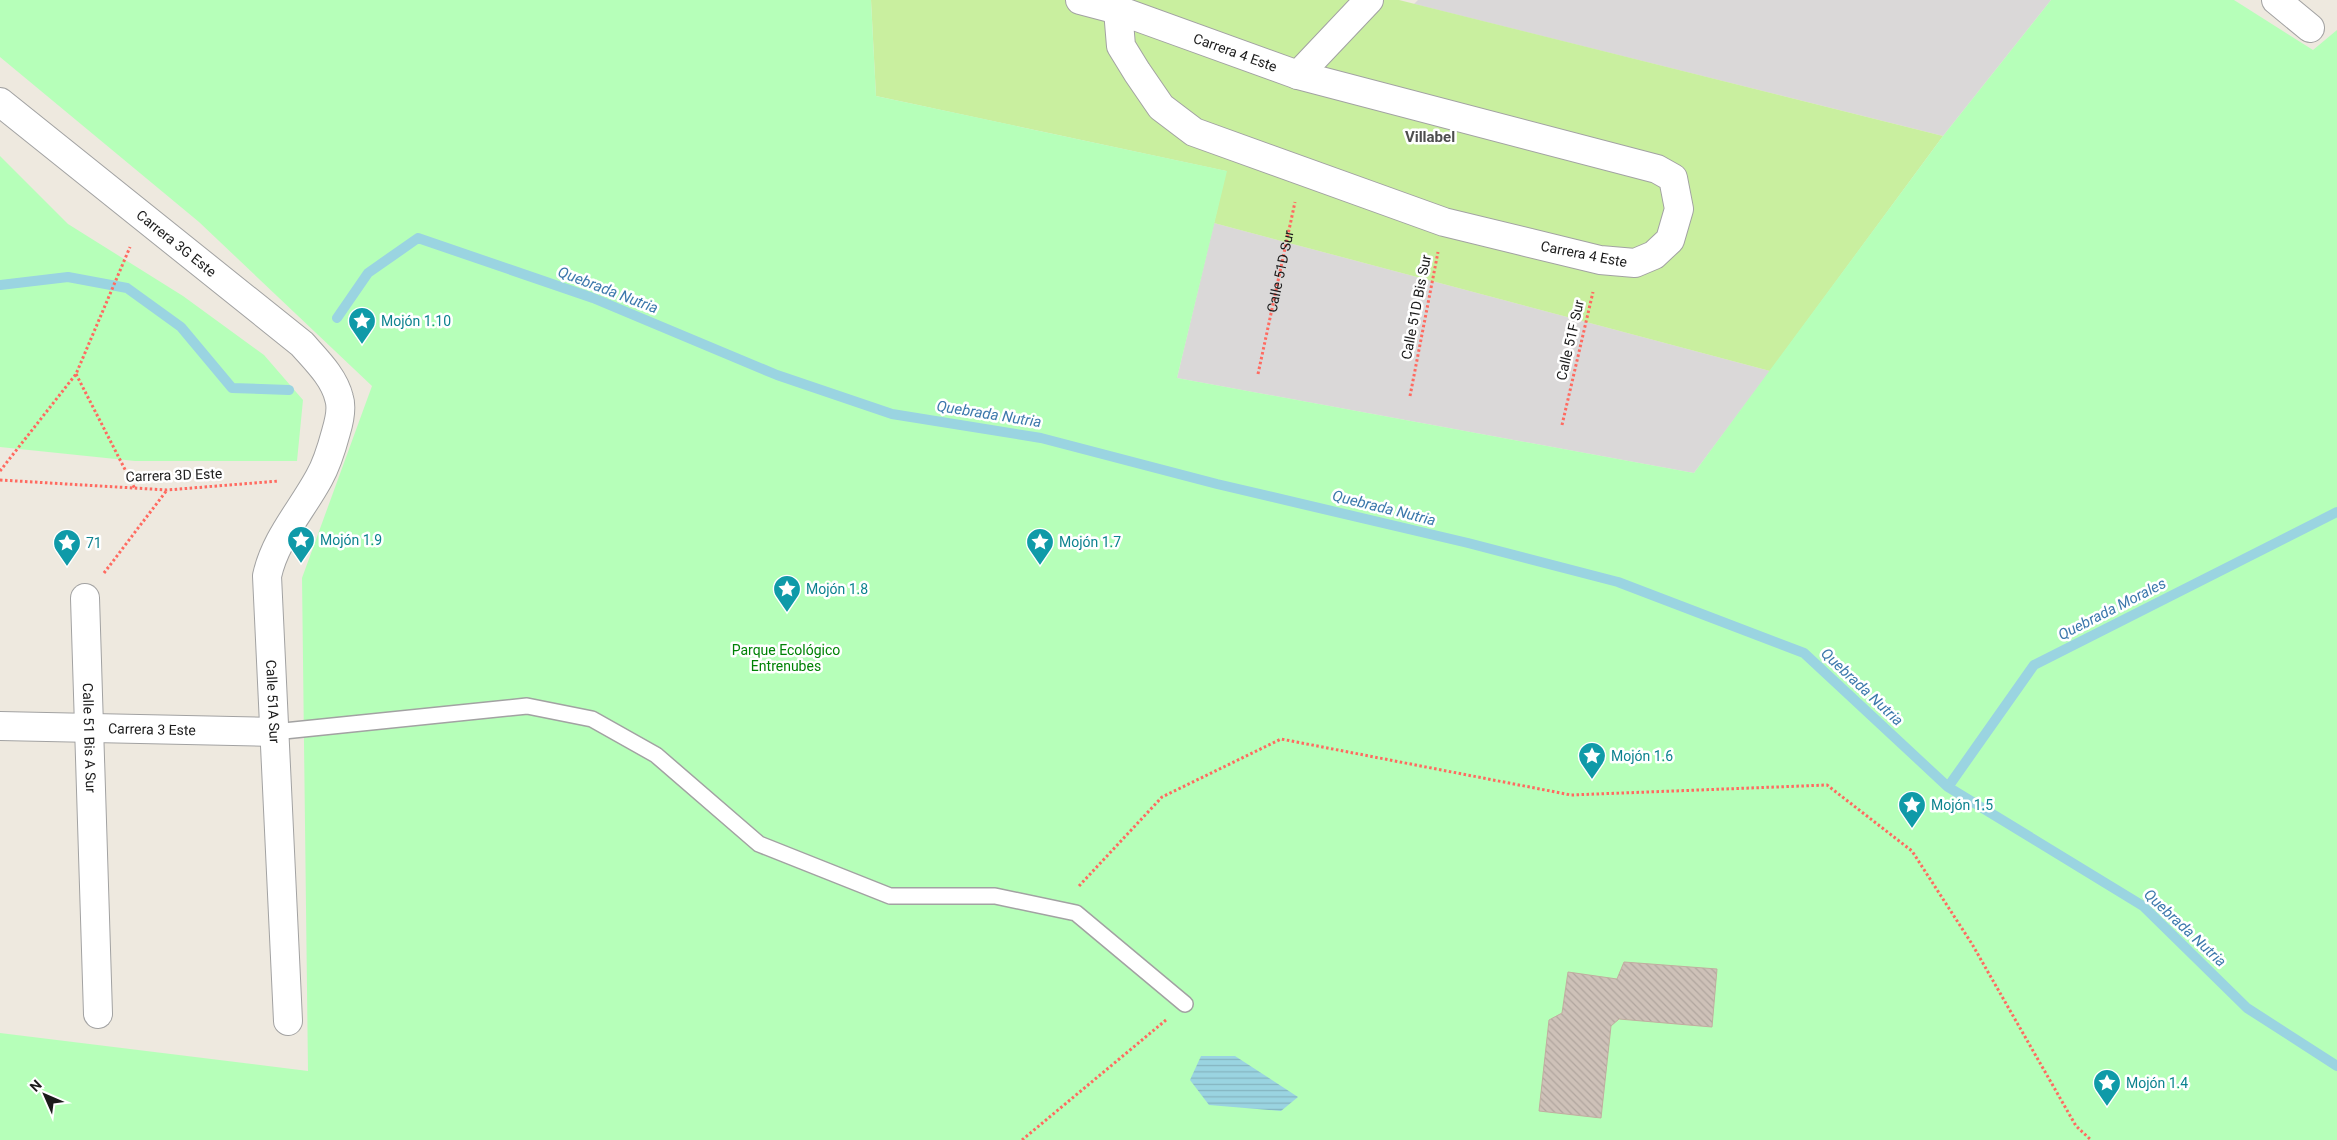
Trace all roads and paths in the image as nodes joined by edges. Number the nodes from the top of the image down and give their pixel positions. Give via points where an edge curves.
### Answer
1 (1080, 0) edge
2 (1369, 0) edge
3 (2276, 0) edge
4 (1118, 10) junction
5 (2310, 28) dead end
6 (1298, 75) junction
7 (0, 102) edge
8 (1302, 169) junction
9 (1444, 222) junction
10 (1600, 260) junction
11 (123, 264) dead end
12 (76, 374) junction
13 (1258, 374) dead end
14 (1410, 396) dead end
15 (339, 398) joint
16 (1562, 425) dead end
17 (0, 471) edge
18 (320, 477) junction
19 (0, 480) edge
20 (135, 489) junction
21 (167, 490) junction
22 (85, 598) joint
23 (0, 726) edge
24 (89, 728) junction
25 (274, 732) junction
26 (1057, 909) junction
27 (1185, 1004) joint
28 (98, 1014) dead end
29 (288, 1021) dead end
30 (1022, 1140) edge
31 (2091, 1140) edge

1 - 4 street, Carrera 4 Este
2 - 6 street
3 - 5 street
4 - 6 street, Carrera 4 Este
4 - 8 street, Carrera 4 Este via 1121,46 1161,107 1194,132
6 - 10 street, Carrera 4 Este via 1657,168 1673,178 1679,209 1670,240 1654,255 1636,263
7 - 15 street, Carrera 3G Este via 302,344 324,370
8 - 9 street, Carrera 4 Este
8 - 13 path, Calle 51D Sur
9 - 10 street, Carrera 4 Este
9 - 14 path, Calle 51D Bis Sur
10 - 16 path, Calle 51F Sur
11 - 12 path
12 - 17 path
12 - 20 path
15 - 18 street, Calle 51A Sur via 339,422
18 - 21 path, Carrera 3D Este
18 - 25 street, Calle 51A Sur via 280,541 267,576
19 - 20 path, Carrera 3D Este
20 - 21 path, Carrera 3D Este
21 - 22 path
22 - 24 street, Calle 51 Bis A Sur
23 - 24 street, Carrera 3 Este
24 - 25 street, Carrera 3 Este
24 - 28 street, Calle 51 Bis A Sur
25 - 26 lane via 527,706 592,719 656,755 760,844 890,896 996,896
25 - 29 street, Calle 51A Sur
26 - 27 lane via 1076,913
26 - 31 path via 1162,797 1280,739 1571,795 1827,785 1912,852 1972,944 2076,1126
27 - 30 path

